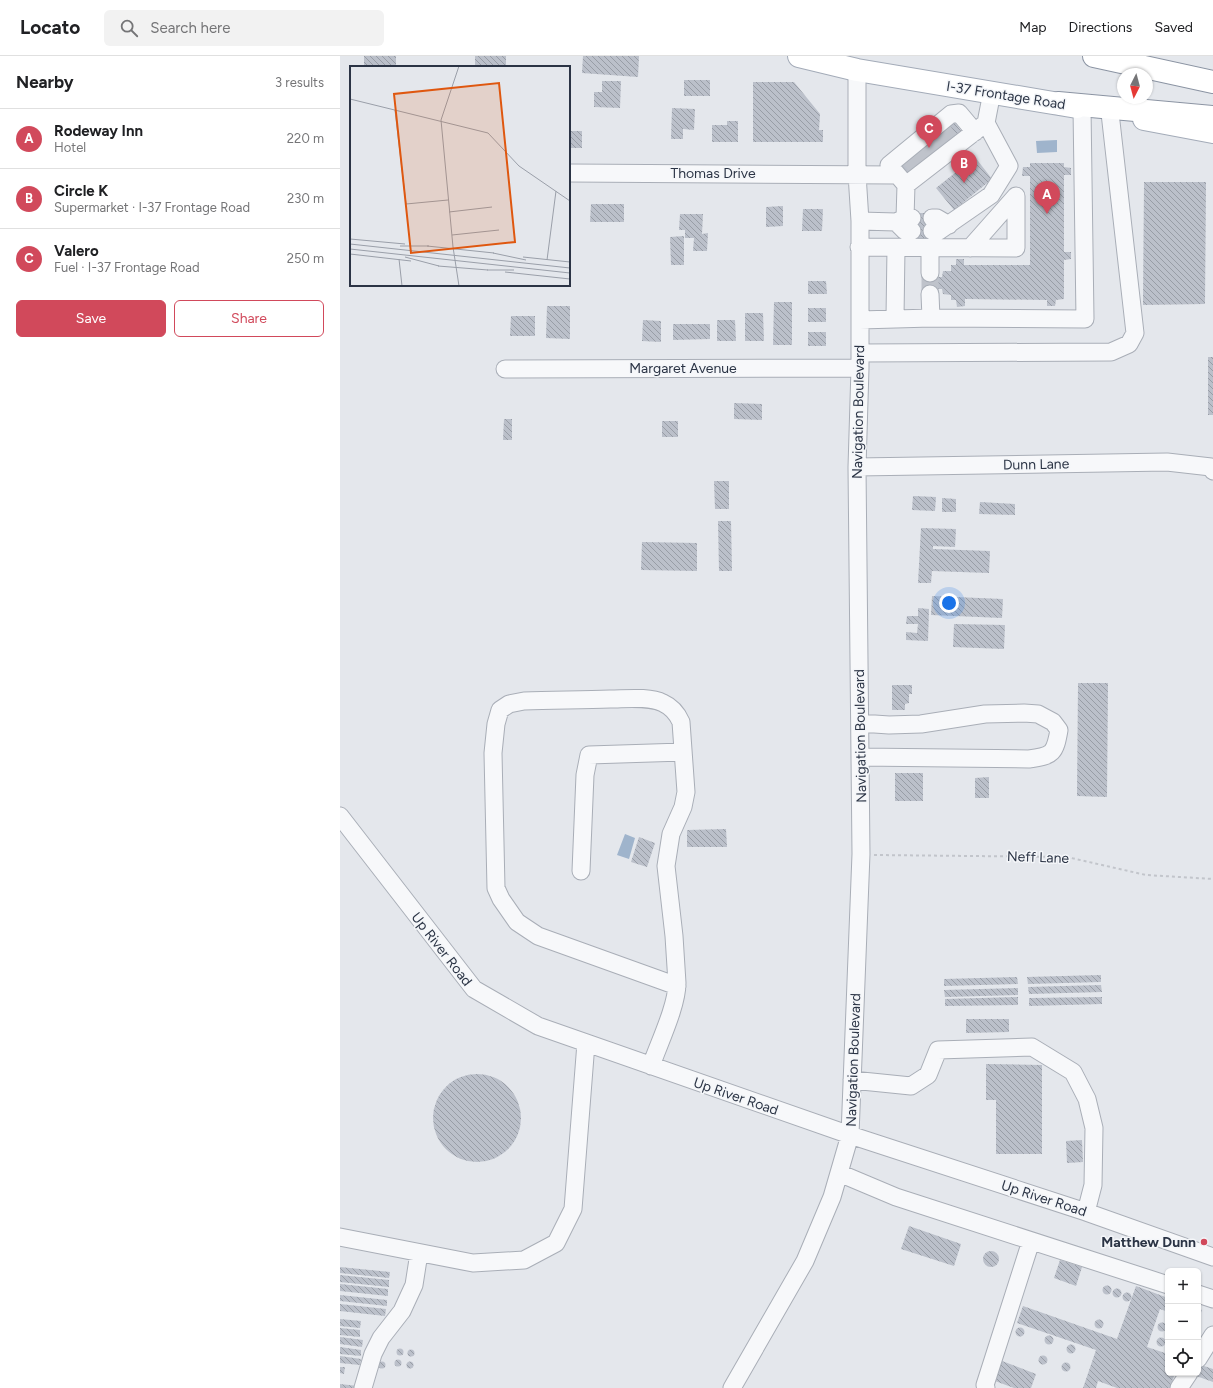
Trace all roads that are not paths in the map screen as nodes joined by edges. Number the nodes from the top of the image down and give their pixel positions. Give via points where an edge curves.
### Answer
1 (799, 56) edge
2 (1094, 56) edge
3 (857, 63) edge
4 (1213, 82) edge
5 (992, 92) junction
6 (1058, 103) junction
7 (1082, 108) junction
8 (1110, 113) junction
9 (1213, 117) edge
10 (980, 127) junction
11 (1213, 132) edge
12 (929, 149) junction
13 (570, 173) edge
14 (857, 174) junction
15 (901, 180) junction
16 (860, 221) junction
17 (931, 232) junction
18 (859, 247) junction
19 (896, 248) junction
20 (970, 248) dead end
21 (930, 273) tunnel mouth
22 (930, 294) tunnel mouth
23 (895, 318) junction
24 (931, 318) junction
25 (860, 320) junction
26 (860, 360) junction
27 (505, 369) dead end
28 (857, 467) junction
29 (1213, 471) edge
30 (860, 723) junction
31 (683, 752) junction
32 (860, 757) junction
33 (340, 816) edge
34 (581, 871) dead end
35 (677, 986) junction
36 (586, 1043) junction
37 (651, 1066) junction
38 (852, 1080) junction
39 (850, 1135) junction
40 (839, 1173) junction
41 (1086, 1212) junction
42 (340, 1237) edge
43 (1031, 1241) junction
44 (419, 1253) junction
45 (1213, 1257) edge
46 (1165, 1284) edge
47 (1201, 1295) edge
48 (1213, 1299) edge
49 (1213, 1335) edge
50 (1201, 1354) edge
51 (1187, 1376) edge
52 (363, 1388) edge
53 (732, 1388) edge
54 (986, 1388) edge
55 (1179, 1388) edge

1 - 3 main road, I-37 Frontage Road
2 - 4 main road
3 - 5 main road, I-37 Frontage Road
3 - 14 street, Navigation Boulevard
5 - 6 main road, I-37 Frontage Road
5 - 10 street
6 - 7 main road, I-37 Frontage Road
6 - 9 main road
7 - 8 main road, I-37 Frontage Road
7 - 24 street via 1085,319
8 - 11 main road, I-37 Frontage Road
8 - 26 street, Margaret Avenue via 1135,333 1129,344 1111,352
10 - 12 street
10 - 12 street via 959,113 951,114
10 - 17 street via 1009,166 991,195 939,232
12 - 15 street
12 - 15 street via 889,165
13 - 14 street, Thomas Drive
14 - 15 street, Thomas Drive
14 - 16 street, Navigation Boulevard
15 - 16 street via 906,222
16 - 18 street, Navigation Boulevard
17 - 19 street
17 - 20 street
17 - 21 street
18 - 19 street
18 - 25 street, Navigation Boulevard
19 - 23 street
22 - 24 street
23 - 24 street
23 - 25 street
25 - 26 street, Navigation Boulevard
26 - 27 street, Margaret Avenue
26 - 28 street, Navigation Boulevard
28 - 29 street, Dunn Lane via 1167,462 1211,467
28 - 30 street, Navigation Boulevard
30 - 32 street, Navigation Boulevard
30 - 32 street via 920,724 985,714 1024,713 1038,714 1053,722 1059,730 1056,746 1051,753 1029,759
31 - 34 street via 589,755 585,775
31 - 35 street via 686,792 671,834 666,866
31 - 35 street via 678,714 662,702 633,699 524,701 509,704 500,710 493,753 496,888 517,922 538,936
32 - 38 street, Navigation Boulevard via 861,854
33 - 36 street, Up River Road via 474,989 538,1026
35 - 37 street via 673,1007
36 - 37 street, Up River Road
36 - 44 street via 573,1209 556,1243 524,1260 473,1263
37 - 39 street, Up River Road
38 - 39 street, Navigation Boulevard
38 - 41 street via 911,1086 928,1075 938,1050 1032,1046 1072,1071 1087,1100 1094,1128 1093,1185
39 - 40 street, Navigation Boulevard
39 - 41 street, Up River Road
40 - 43 street via 896,1197
40 - 53 street, Navigation Boulevard via 832,1197 805,1261
41 - 45 street, Up River Road
42 - 44 street
43 - 46 street
43 - 54 street
44 - 52 street via 414,1285 402,1310 380,1338 372,1354
47 - 48 street
49 - 50 street
51 - 55 street

